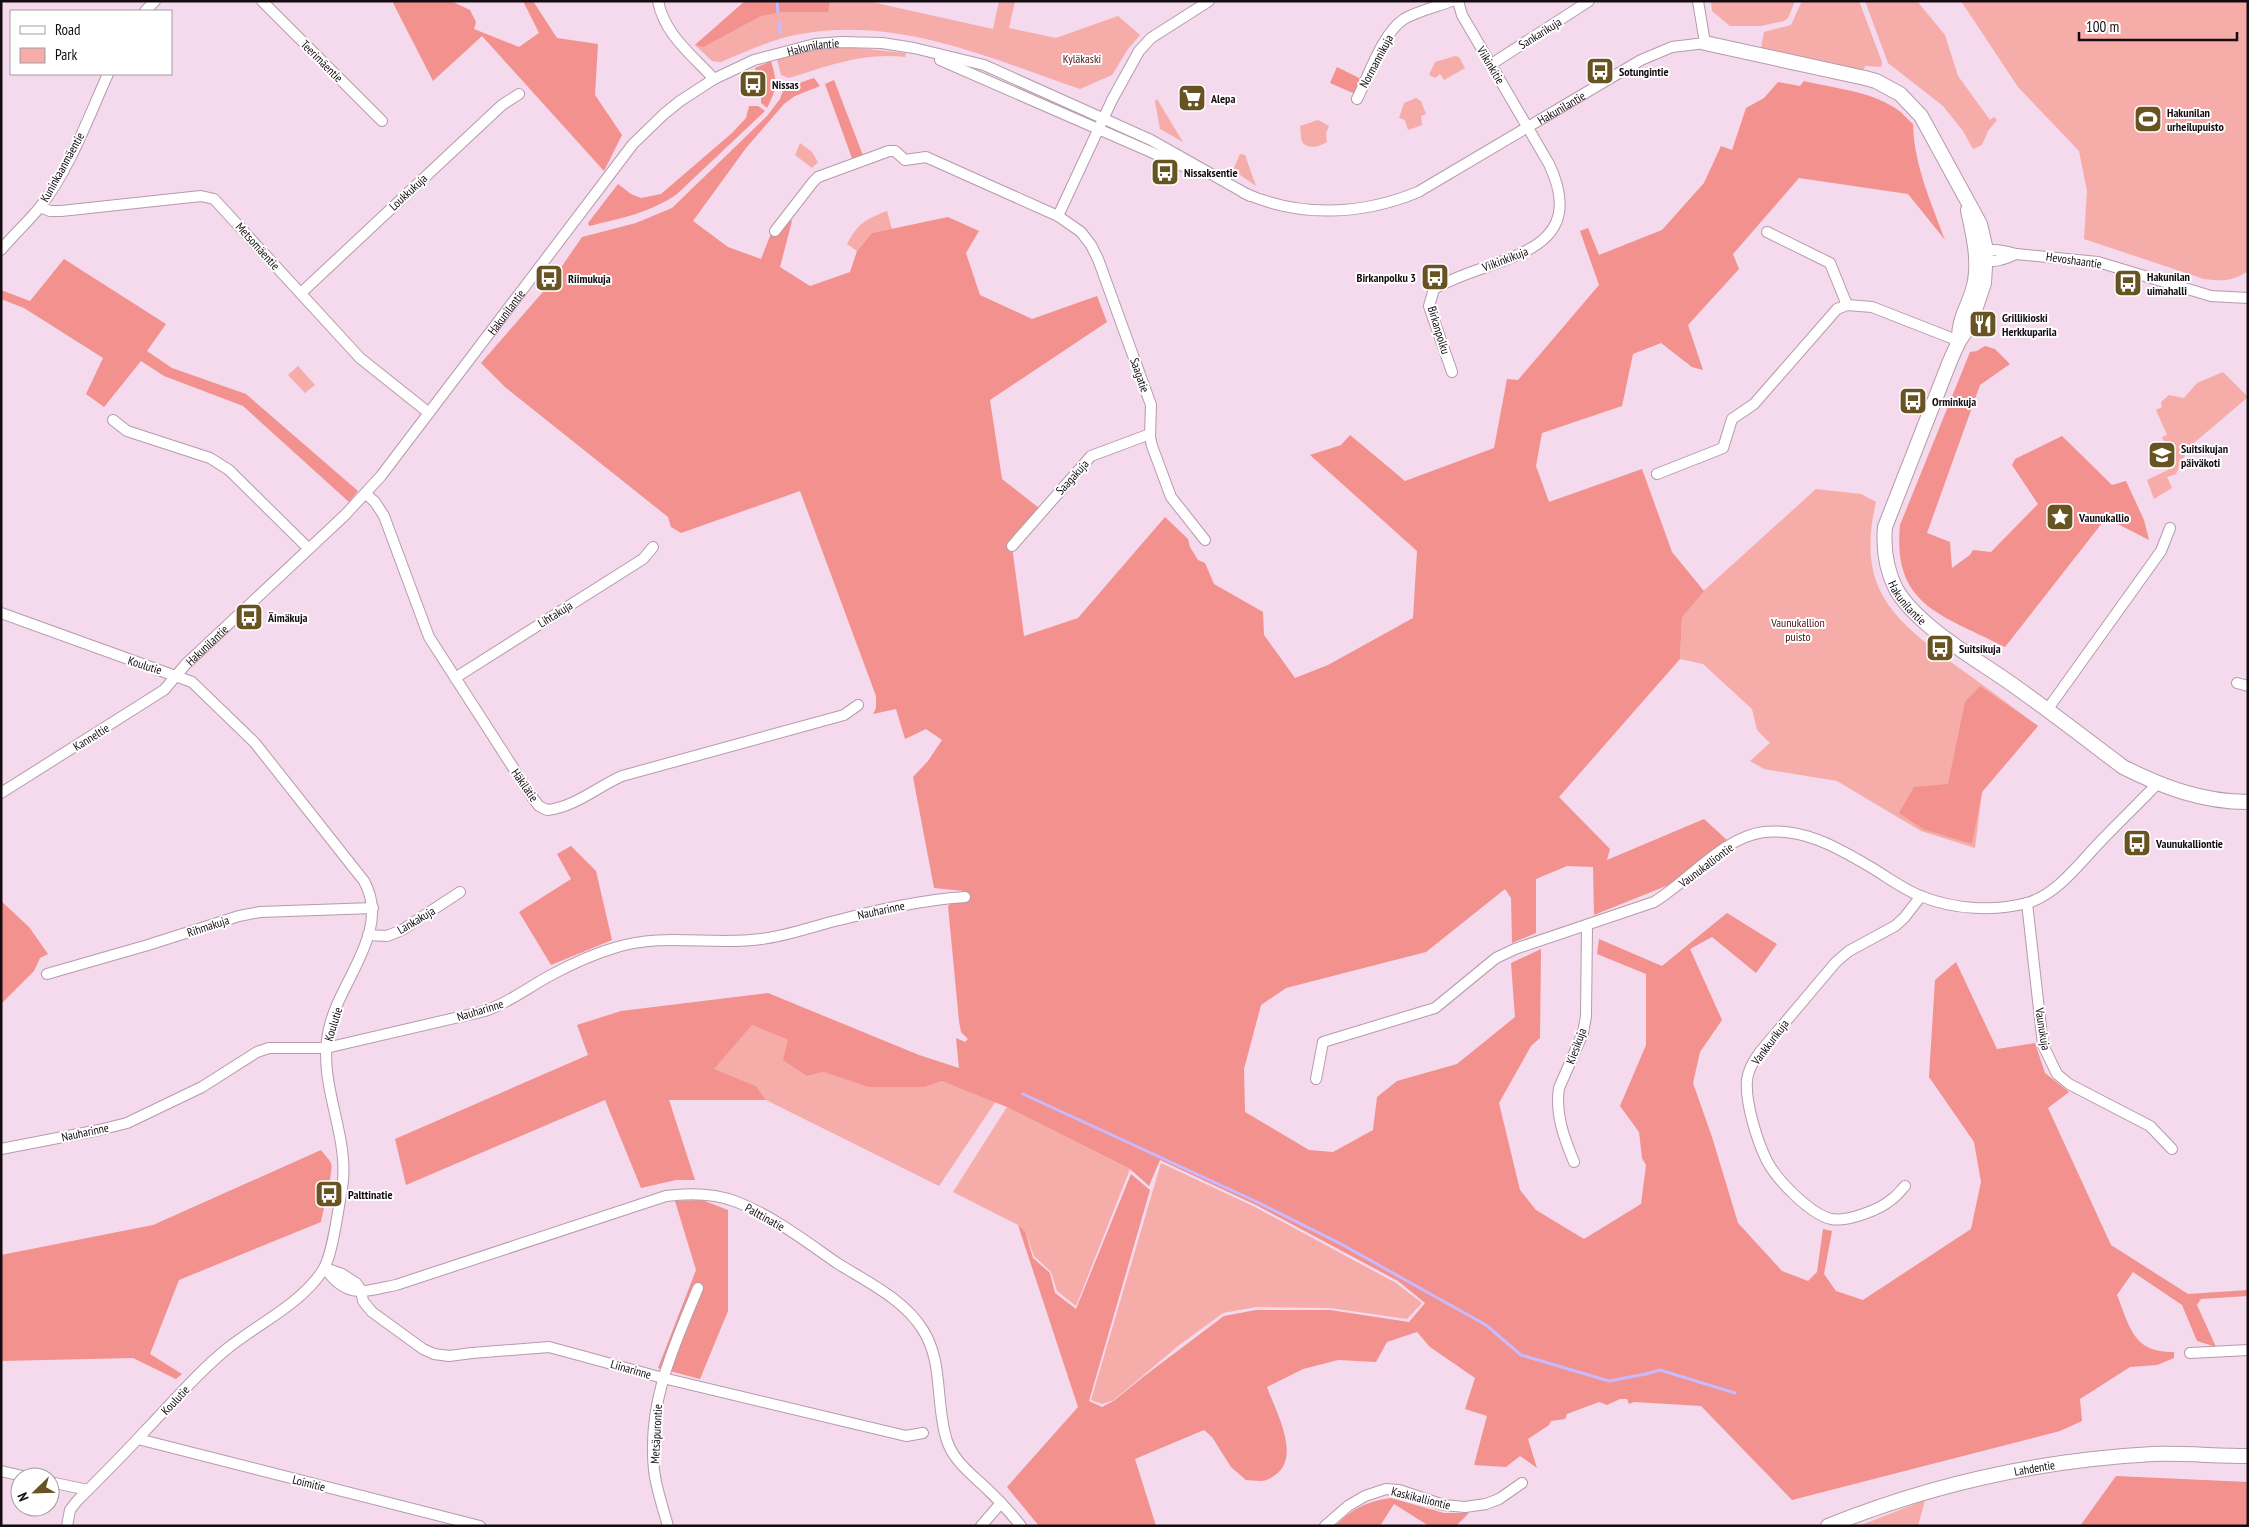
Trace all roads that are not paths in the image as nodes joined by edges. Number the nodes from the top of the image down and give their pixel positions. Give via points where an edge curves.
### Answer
1 (155, 1) edge
2 (262, 1) edge
3 (658, 1) edge
4 (1209, 1) edge
5 (1452, 1) edge
6 (1458, 1) edge
7 (1589, 1) edge
8 (1698, 1) edge
9 (146, 10) edge
10 (1705, 43) junction
11 (914, 48) junction
12 (1490, 65) junction
13 (108, 75) edge
14 (714, 79) junction
15 (519, 94) dead end
16 (1357, 99) dead end
17 (1104, 118) junction
18 (382, 121) dead end
19 (1528, 128) junction
20 (1098, 130) junction
21 (1250, 196) junction
22 (40, 207) junction
23 (1058, 216) junction
24 (775, 231) dead end
25 (1767, 232) dead end
26 (1, 250) edge
27 (1983, 256) junction
28 (1434, 289) joint
29 (301, 293) junction
30 (2248, 298) edge
31 (1847, 305) junction
32 (1959, 341) junction
33 (1452, 372) dead end
34 (429, 413) junction
35 (113, 420) dead end
36 (1150, 434) junction
37 (1657, 474) dead end
38 (366, 494) junction
39 (2170, 528) dead end
40 (1205, 540) dead end
41 (1012, 546) dead end
42 (653, 547) dead end
43 (309, 549) junction
44 (1, 613) edge
45 (177, 676) junction
46 (454, 678) junction
47 (2236, 683) dead end
48 (2248, 686) edge
49 (858, 705) dead end
50 (2047, 710) junction
51 (2157, 784) junction
52 (1, 793) edge
53 (2248, 802) edge
54 (460, 892) dead end
55 (1921, 896) junction
56 (965, 897) dead end
57 (2027, 903) junction
58 (373, 908) junction
59 (1587, 926) junction
60 (368, 935) junction
61 (48, 974) dead end
62 (326, 1048) junction
63 (1316, 1079) dead end
64 (1, 1148) edge
65 (2172, 1149) dead end
66 (1574, 1162) dead end
67 (1905, 1186) dead end
68 (324, 1268) junction
69 (698, 1288) dead end
70 (361, 1290) junction
71 (2248, 1350) edge
72 (2190, 1353) dead end
73 (663, 1378) junction
74 (923, 1434) dead end
75 (138, 1439) junction
76 (2248, 1456) edge
77 (1522, 1483) dead end
78 (60, 1484) edge
79 (88, 1490) junction
80 (1001, 1503) junction
81 (67, 1526) edge
82 (480, 1526) edge
83 (668, 1526) edge
84 (981, 1526) edge
85 (1021, 1526) edge
86 (1325, 1526) edge
87 (1828, 1526) edge

1 - 9 street
2 - 18 street, Teerimäentie
3 - 14 street via 670,30
4 - 17 street via 1151,38 1139,51
5 - 16 street, Normannikuja via 1398,24 1385,41
6 - 12 street, Viikinkitie via 1462,15
7 - 12 street, Sankarikuja
8 - 10 street
10 - 19 street, Hakunilantie via 1672,47 1647,58
10 - 27 main road, Hakunilantie via 1865,78 1900,94 1929,128 1980,224
11 - 14 street, Hakunilantie via 864,42 802,46 754,60
11 - 17 street, Hakunilantie via 984,65
11 - 20 street, Hakunilantie
12 - 19 street, Viikinkitie
13 - 22 street, Kuninkaanmäentie via 69,159
14 - 34 street, Hakunilantie via 680,101 633,144
15 - 29 street, Loukkukuja via 502,105
17 - 20 street
17 - 21 street, Hakunilantie via 1151,140
19 - 21 street, Hakunilantie via 1431,186 1384,204 1317,210 1278,205
19 - 28 street, Viikinkikuja via 1558,182 1559,210 1554,224 1546,237 1530,250 1451,279
20 - 21 street, Hakunilantie
20 - 23 street
22 - 26 street, Kuninkaanmäentie
22 - 29 street, Metsomäentie via 61,211 208,197 218,202
23 - 24 street, Saagatie via 926,157 905,160 895,151 889,151 818,177
23 - 36 street, Saagatie via 1081,232 1098,259 1151,405
25 - 31 street via 1830,263
27 - 30 street, Hevoshaantie via 2004,251 2098,262 2211,296
27 - 32 main road, Hakunilantie via 1958,326
28 - 33 street, Birkanpolku via 1429,306
29 - 34 street, Metsomäentie via 360,358
31 - 32 street via 1872,307
31 - 37 street via 1837,309 1754,404 1732,419 1723,448
32 - 50 main road, Hakunilantie via 1890,511 1884,540 1886,564 1897,590 1921,619
34 - 38 street, Hakunilantie
35 - 43 street via 127,431 210,458 229,470
36 - 40 street, Saagatie via 1171,497
36 - 41 street, Saagakuja via 1091,456
38 - 43 street, Hakunilantie
38 - 46 street, Häkilätie via 384,516 429,637
39 - 50 street via 2161,551
42 - 46 street, Lihtakuja via 643,559
43 - 45 street, Hakunilantie
44 - 45 street, Koulutie
45 - 52 street, Kanneltie via 164,690
45 - 58 street, Koulutie via 204,692 260,749 364,882
46 - 49 street, Häkilätie via 532,797 547,810 570,804 622,776 844,715
47 - 48 street
50 - 51 main road, Hakunilantie via 2123,767
51 - 53 main road, Hakunilantie via 2206,799
51 - 57 street, Vaunukalliontie via 2062,880
54 - 60 street, Lankakuja via 402,930 387,936
55 - 57 street, Vaunukalliontie via 1971,908
55 - 59 street, Vaunukalliontie via 1838,848 1816,839 1764,832 1727,847 1654,902
55 - 67 street, Vankkurikuja via 1895,926 1850,951 1827,970 1760,1052 1747,1078 1747,1098 1768,1163 1786,1186 1814,1211 1830,1219 1852,1218 1891,1200
56 - 62 street, Nauharinne via 875,911 760,939 670,939 628,944 554,974 504,1004 485,1011
57 - 65 street, Vaunukuja via 2043,1045 2057,1074 2069,1084 2150,1126
58 - 60 street, Koulutie
58 - 61 street, Rihmakuja via 248,914
59 - 63 street, Vaunukalliontie via 1496,958 1435,1008 1323,1042
59 - 66 street, Kiesikuja via 1586,1016 1583,1033 1558,1096 1561,1130
60 - 62 street, Koulutie via 332,1016
62 - 64 street, Nauharinne via 283,1047 257,1052 202,1087 127,1123
62 - 68 street, Koulutie via 326,1073 344,1162 342,1188
68 - 70 street via 342,1274
68 - 75 street, Koulutie via 310,1287 207,1367
69 - 73 street, Metsäpurontie
70 - 73 street, Liinarinne via 363,1301 372,1312 434,1354 450,1356 549,1347
70 - 80 street, Palttinatie via 396,1285 666,1196 699,1194 736,1202 760,1212 796,1235 893,1299 913,1316 932,1348 944,1428 952,1452
71 - 72 street
73 - 74 street, Liinarinne via 906,1436
73 - 83 street, Metsäpurontie via 655,1417 653,1450 654,1472
75 - 79 street, Koulutie
75 - 82 street, Loimitie
76 - 87 main road, Lahdentie via 2154,1454 2032,1467 1935,1489
77 - 86 street, Kaskikalliontie via 1499,1499 1465,1507 1444,1505 1386,1489 1348,1506
78 - 79 street
79 - 81 street, Koulutie via 70,1510
80 - 84 street
80 - 85 street, Palttinatie

